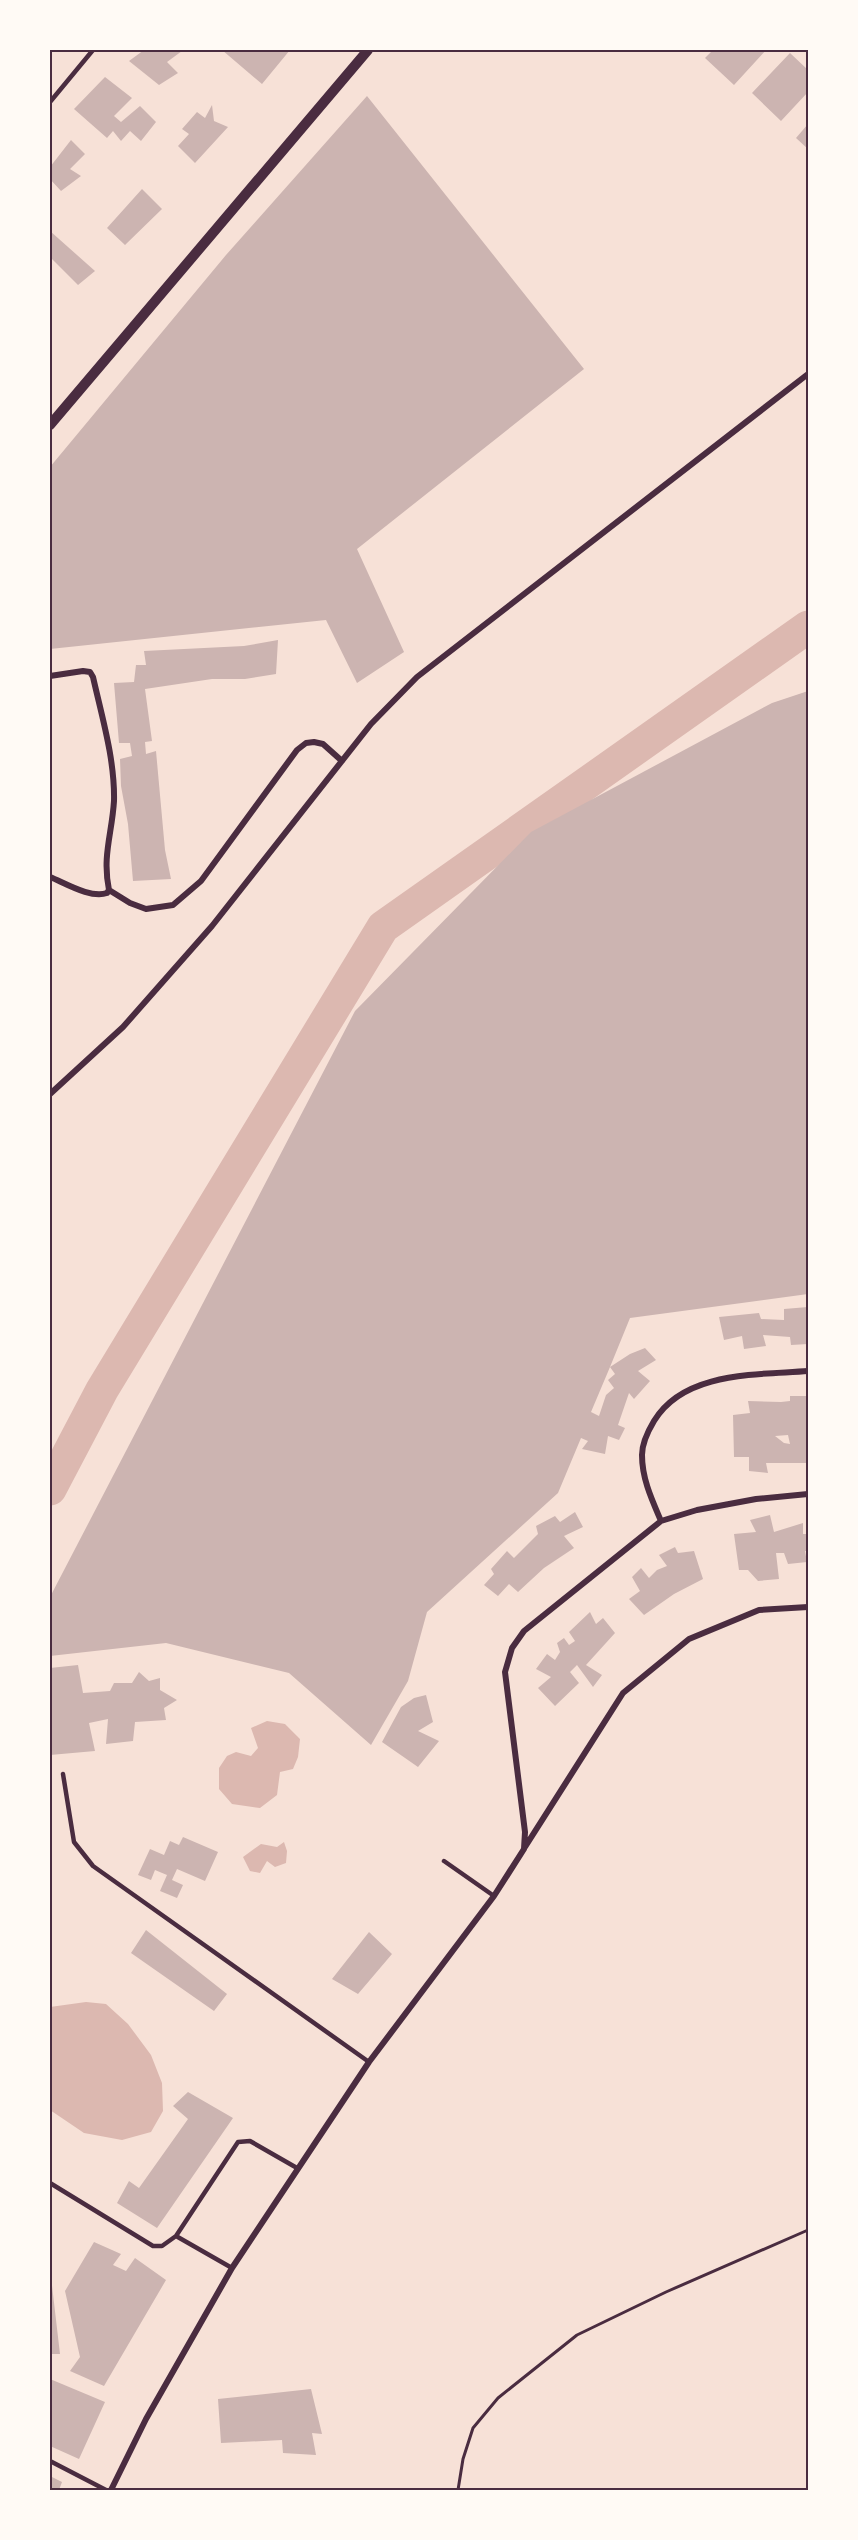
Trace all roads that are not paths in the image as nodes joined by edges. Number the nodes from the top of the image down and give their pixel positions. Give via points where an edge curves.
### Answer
1 (93, 50) edge
2 (368, 50) edge
3 (50, 102) edge
4 (808, 374) edge
5 (50, 426) edge
6 (50, 676) edge
7 (342, 761) junction
8 (50, 877) edge
9 (109, 890) junction
10 (50, 1094) edge
11 (808, 1371) edge
12 (808, 1494) edge
13 (660, 1521) junction
14 (808, 1607) edge
15 (63, 1774) dead end
16 (524, 1850) junction
17 (444, 1861) dead end
18 (494, 1896) junction
19 (369, 2062) junction
20 (297, 2168) junction
21 (50, 2183) edge
22 (176, 2236) junction
23 (232, 2268) junction
24 (50, 2462) edge
25 (106, 2490) edge
26 (111, 2490) edge

1 - 3 lane
2 - 5 street
4 - 7 street via 417,677 371,724
6 - 9 street via 83,671 93,677 112,768 114,803 105,869
7 - 9 street via 314,741 297,750 201,880 173,905 146,909
7 - 10 street via 212,927 123,1027
8 - 9 street via 94,894 102,895
11 - 13 street via 702,1384 678,1396 659,1413 648,1430 642,1453 648,1492
12 - 13 street via 744,1501
13 - 16 street via 537,1619 512,1648 505,1672
14 - 16 street via 759,1611 689,1639 623,1693
15 - 19 lane via 74,1842 93,1866
16 - 18 street
17 - 18 lane
18 - 19 street
19 - 20 street
20 - 22 lane via 250,2141 238,2142
20 - 23 street
21 - 22 lane via 153,2246 162,2246
22 - 23 lane
23 - 26 street via 146,2419
24 - 25 lane

